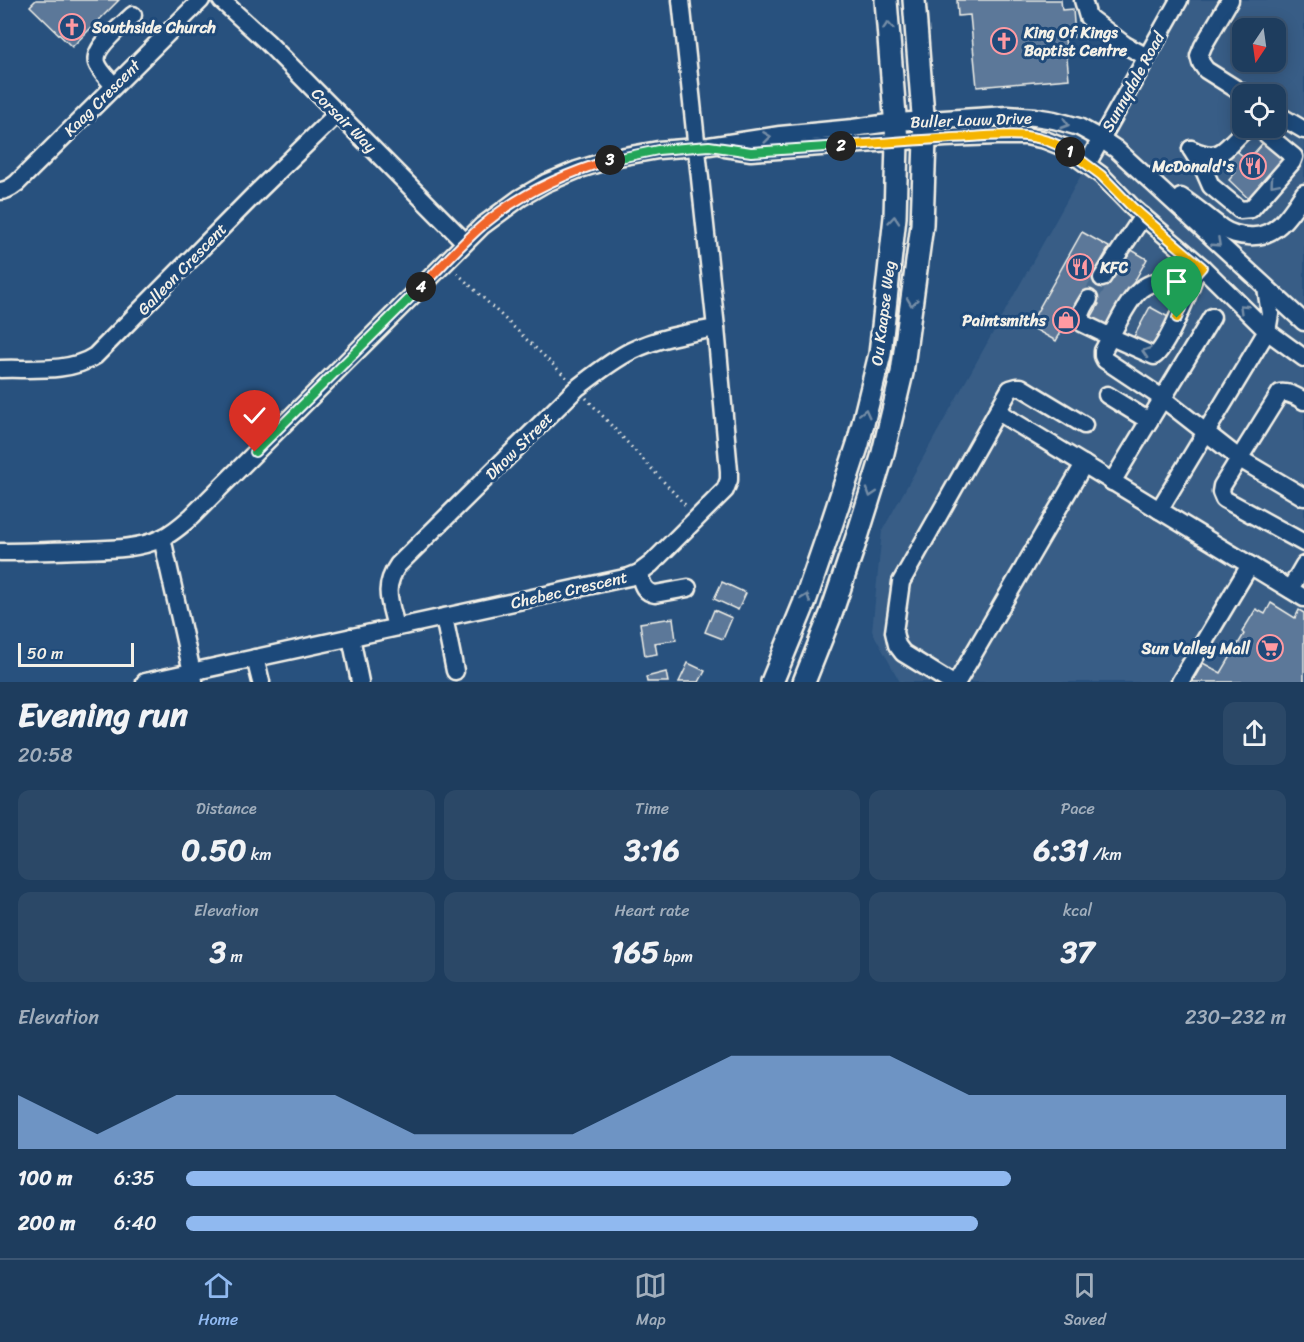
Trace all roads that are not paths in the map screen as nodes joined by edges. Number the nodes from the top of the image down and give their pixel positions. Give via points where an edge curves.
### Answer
1 (201, 0) edge
2 (221, 0) edge
3 (681, 0) edge
4 (886, 0) edge
5 (914, 0) edge
6 (1083, 0) edge
7 (1179, 0) edge
8 (1230, 0) edge
9 (133, 15) dead end
10 (1147, 57) junction
11 (114, 86) junction
12 (1232, 86) edge
13 (338, 113) junction
14 (1286, 120) edge
15 (924, 130) junction
16 (1302, 131) edge
17 (896, 132) junction
18 (1237, 138) edge
19 (1271, 138) edge
20 (1101, 139) junction
21 (703, 146) junction
22 (1087, 164) junction
23 (1142, 173) junction
24 (0, 191) edge
25 (1304, 193) edge
26 (1143, 216) junction
27 (465, 242) junction
28 (1198, 271) junction
29 (1102, 278) tunnel mouth
30 (1266, 288) junction
31 (1089, 298) tunnel mouth
32 (1212, 318) dead end
33 (1304, 321) edge
34 (716, 328) junction
35 (1267, 331) junction
36 (1111, 337) junction
37 (1304, 358) edge
38 (0, 369) edge
39 (1107, 395) dead end
40 (1162, 399) junction
41 (1304, 401) edge
42 (998, 412) junction
43 (1149, 421) junction
44 (1084, 425) dead end
45 (1205, 434) junction
46 (1240, 459) junction
47 (1084, 464) junction
48 (1112, 482) junction
49 (1304, 497) edge
50 (1159, 510) junction
51 (162, 538) junction
52 (1304, 543) edge
53 (0, 552) edge
54 (1250, 565) junction
55 (1304, 565) edge
56 (639, 573) junction
57 (688, 588) dead end
58 (1297, 594) edge
59 (444, 617) junction
60 (396, 627) junction
61 (351, 637) junction
62 (784, 653) junction
63 (255, 658) junction
64 (455, 671) dead end
65 (193, 677) edge
66 (812, 677) edge
67 (146, 682) edge
68 (261, 682) edge
69 (360, 682) edge
70 (772, 682) edge
71 (950, 682) edge
72 (957, 682) edge
73 (1180, 682) edge

1 - 11 street, Kaag Crescent
2 - 13 street, Corsair Way
3 - 21 street, Chebec Crescent
17 -> 4 main road, Ou Kaapse Weg
5 - 15 main road, Ou Kaapse Weg
6 - 10 street via 1088,17
7 - 10 street, Sunnydale Road
8 - 12 street via 1199,56 1206,70
9 - 11 street via 101,46 97,55 98,65
10 - 20 street, Sunnydale Road
11 - 24 street, Kaag Crescent via 17,183
13 - 27 street, Corsair Way
13 - 38 street, Galleon Crescent via 95,357 66,367
14 - 16 street
15 - 17 street, Buller Louw Drive
15 -> 20 street, Buller Louw Drive via 1008,116 1035,117 1079,128
15 - 22 street, Buller Louw Drive via 1026,136 1063,147
15 -> 66 main road, Ou Kaapse Weg via 922,225 902,373 882,457
17 - 21 street, Buller Louw Drive via 751,152
62 -> 17 main road, Ou Kaapse Weg via 858,444 880,354 895,217
19 -> 18 street via 1294,159 1251,209 1240,210 1211,186 1191,149 1209,155 1221,153
20 - 22 street, Sunnydale Road
20 - 23 street, Buller Louw Drive
21 - 27 street, Buller Louw Drive via 619,157 577,170 520,198
21 - 34 street, Chebec Crescent
22 - 26 street, Buller Louw Drive
23 - 25 street via 1224,230 1241,236 1271,233
23 -> 30 street, Buller Louw Drive
26 - 28 street, Buller Louw Drive
26 - 29 street
27 - 51 street, Buller Louw Drive via 192,516
35 -> 28 street, Buller Louw Drive
28 - 36 street via 1142,288
28 -> 36 street via 1156,355
30 - 33 street, Buller Louw Drive
30 - 35 street via 1270,314
31 - 36 street via 1081,315 1082,323
32 - 40 street
34 - 56 street, Chebec Crescent via 729,480 719,497
34 - 60 street, Dhow Street via 631,351 578,388 398,565 388,585
35 - 37 street, Buller Louw Drive
35 - 45 street
36 - 40 street via 1103,351 1106,360
39 - 43 street
40 - 43 street
40 - 45 street
41 - 46 street via 1293,394 1280,393
42 - 44 street via 1010,389 1019,387
42 - 47 street
42 - 71 street via 901,582 894,632 897,645 903,653
43 - 48 street
45 - 46 street
45 - 50 street
46 - 49 street
46 - 52 street via 1222,486 1224,499
47 - 48 street
47 - 72 street
48 - 50 street
50 - 54 street
51 - 53 street via 110,549
51 - 65 street
54 - 58 street
54 - 73 street
55 - 58 street
56 - 57 street via 643,588 651,594
56 - 59 street, Chebec Crescent
59 - 60 street, Chebec Crescent
59 - 64 street
60 - 61 street, Chebec Crescent
61 - 63 street, Chebec Crescent
61 - 69 street
62 - 66 main road
62 - 70 main road, Ou Kaapse Weg
63 - 65 street, Chebec Crescent
63 - 68 street
65 - 67 street, Chebec Crescent

